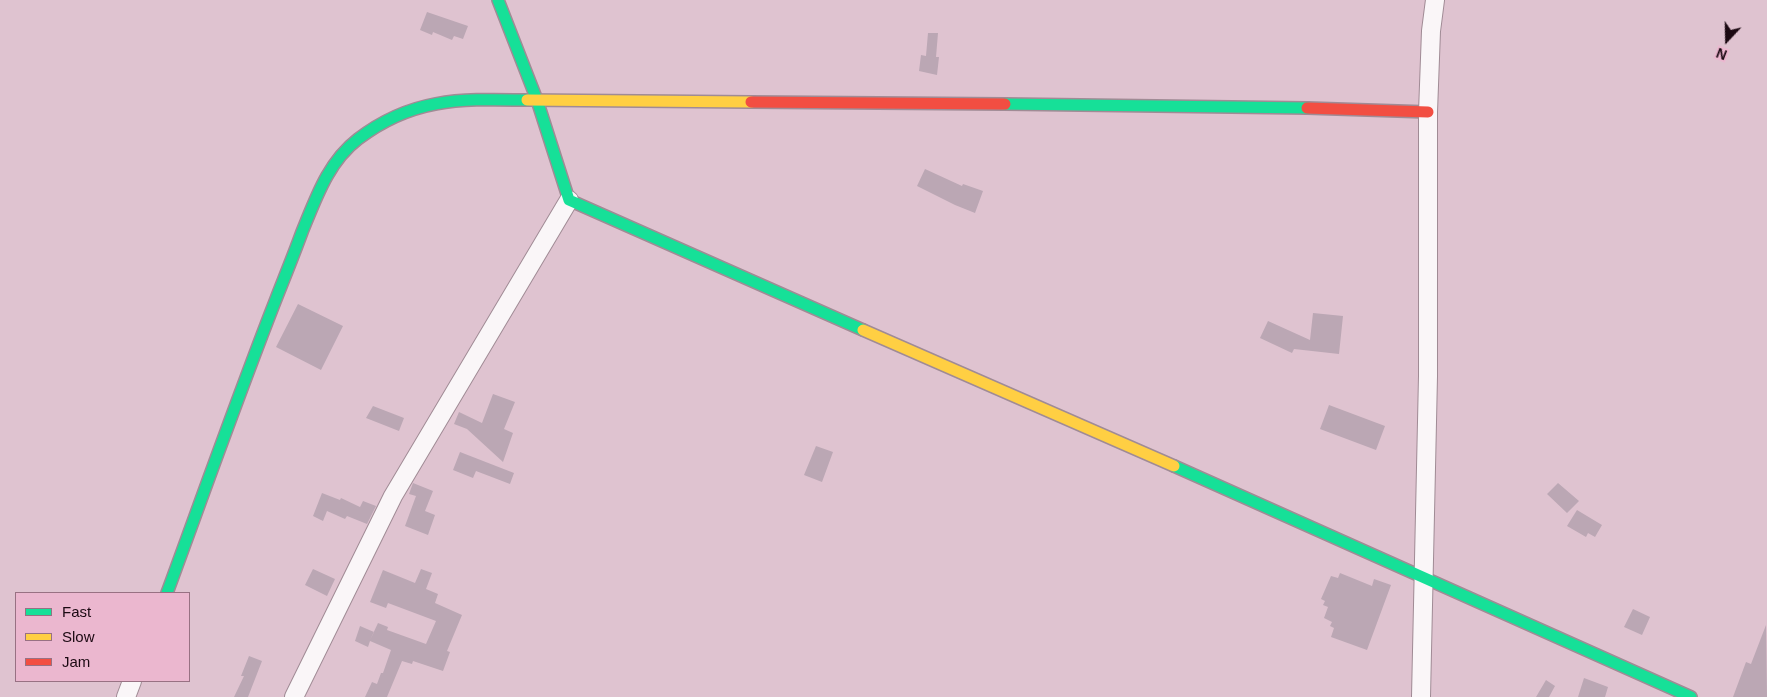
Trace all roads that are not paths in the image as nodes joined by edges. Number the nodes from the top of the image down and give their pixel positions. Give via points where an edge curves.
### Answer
1 (498, 0) edge
2 (1435, 0) edge
3 (537, 100) junction
4 (1428, 112) junction
5 (569, 200) junction
6 (1423, 577) junction
7 (166, 592) edge
8 (132, 682) edge
9 (126, 697) edge
10 (294, 697) edge
11 (1421, 697) edge
12 (1691, 697) edge

1 - 3 street
2 - 4 street
3 - 4 street via 1258,106
3 - 5 street
3 - 7 street via 458,100 433,104 380,125 339,157 317,194
4 - 6 street via 1428,376
5 - 6 street
5 - 10 street via 393,496
6 - 11 street
6 - 12 street
8 - 9 street

